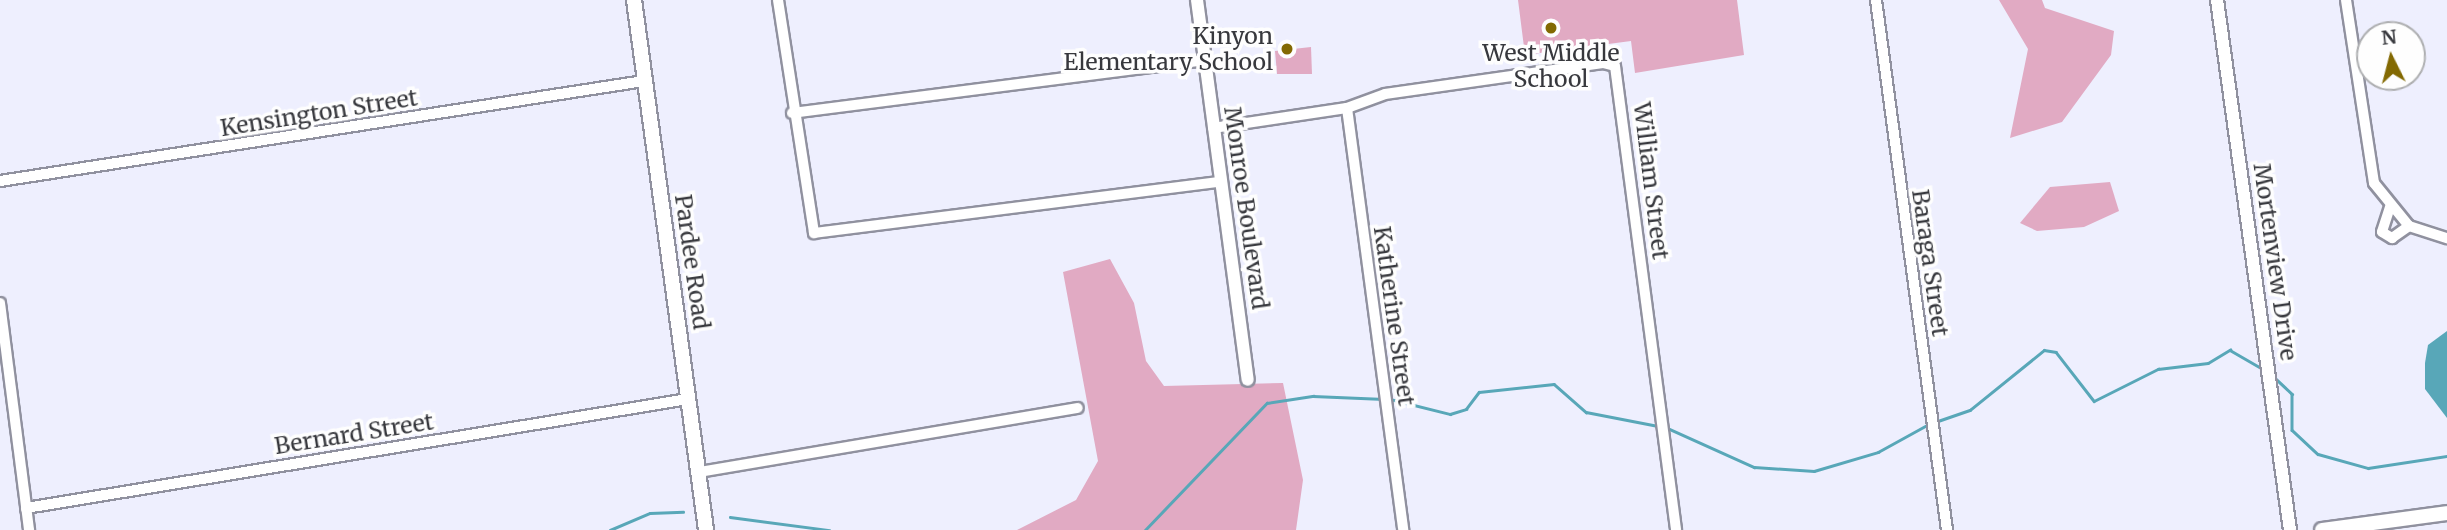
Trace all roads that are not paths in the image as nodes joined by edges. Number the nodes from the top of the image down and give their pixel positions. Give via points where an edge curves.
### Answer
1 (634, 0) edge
2 (778, 0) edge
3 (1197, 0) edge
4 (1876, 0) edge
5 (2217, 0) edge
6 (2346, 0) edge
7 (1205, 60) junction
8 (644, 81) junction
9 (1347, 108) junction
10 (792, 113) junction
11 (1213, 128) junction
12 (0, 181) edge
13 (1220, 182) junction
14 (2390, 207) junction
15 (2409, 226) junction
16 (2447, 238) edge
17 (0, 303) edge
18 (1248, 380) dead end
19 (688, 399) junction
20 (1078, 408) dead end
21 (699, 472) junction
22 (26, 508) junction
23 (2447, 513) edge
24 (29, 530) edge
25 (706, 530) edge
26 (1403, 530) edge
27 (1676, 530) edge
28 (1947, 530) edge
29 (2290, 530) edge
30 (2322, 530) edge

1 - 8 main road, Pardee Road
2 - 10 street
3 - 7 street, Monroe Boulevard
4 - 28 street, Baraga Street
5 - 29 street, Mortenview Drive
6 - 14 street via 2366,158
7 - 10 street
7 - 11 street, Monroe Boulevard
8 - 12 street, Kensington Street
8 - 19 main road, Pardee Road
9 - 11 street
9 - 26 street, Katherine Street
9 - 27 street, William Street via 1385,94 1615,66
10 - 13 street via 810,230 825,235
11 - 13 street, Monroe Boulevard
13 - 18 street, Monroe Boulevard
14 - 15 street
14 - 15 street via 2382,232 2392,238
15 - 16 street
17 - 22 street
19 - 21 main road, Pardee Road
19 - 22 street, Bernard Street
20 - 21 street
21 - 25 main road, Pardee Road
22 - 24 street
23 - 30 main road

